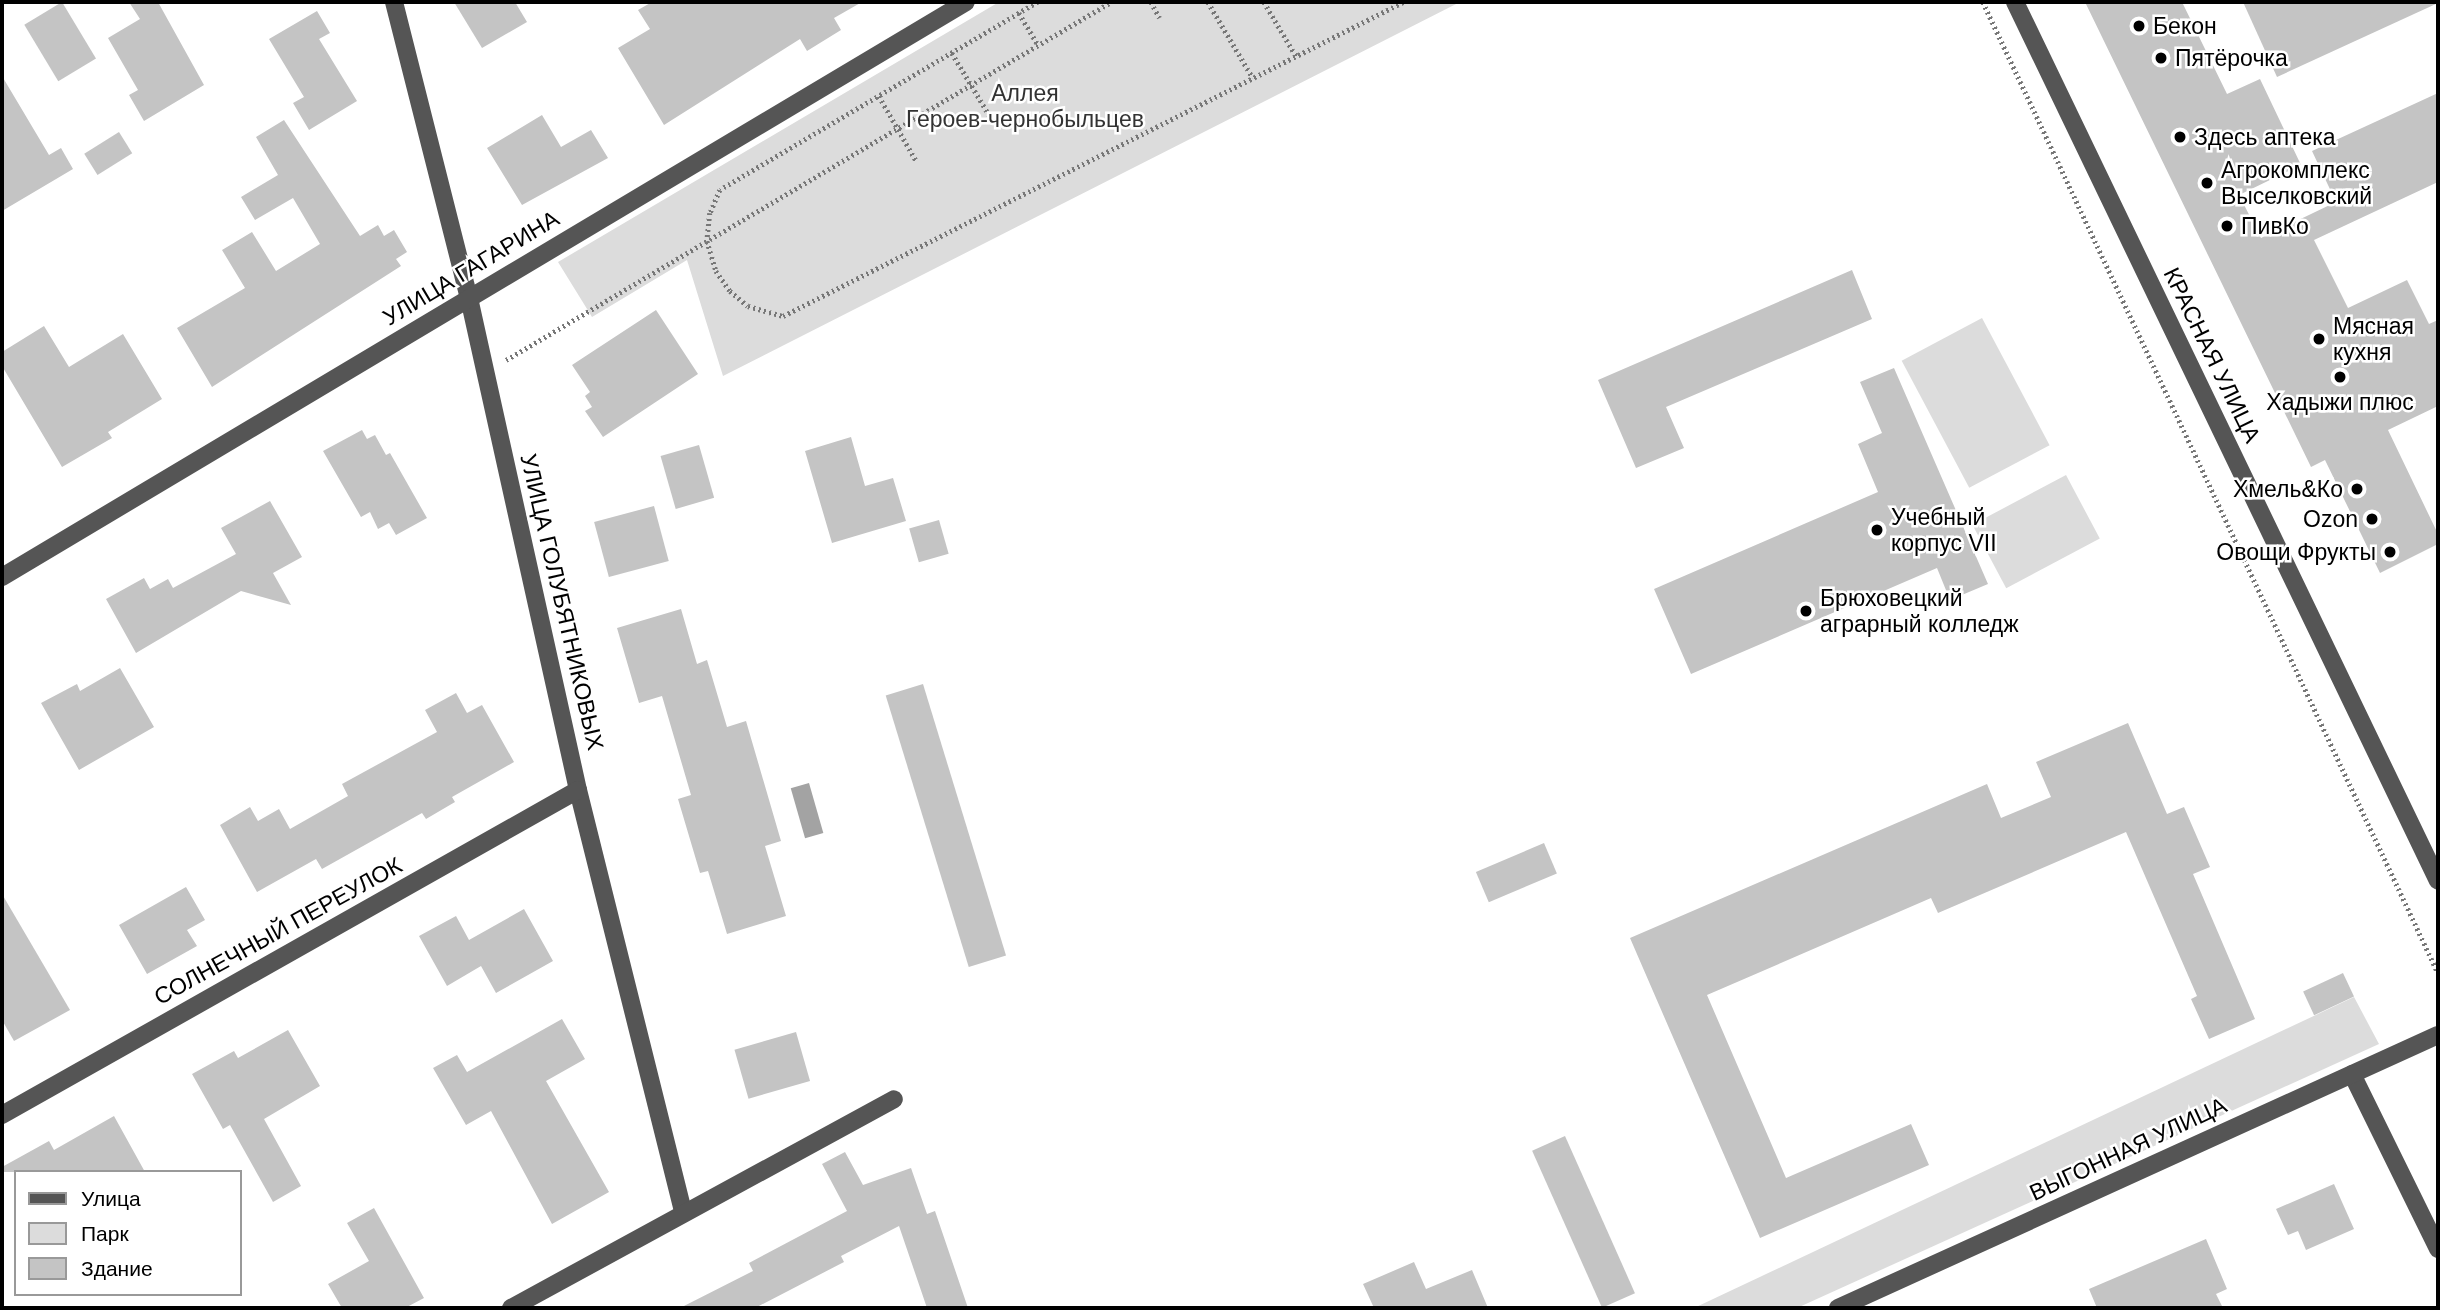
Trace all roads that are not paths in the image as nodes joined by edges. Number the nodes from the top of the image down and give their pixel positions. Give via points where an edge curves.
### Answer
1 (394, 2) edge
2 (966, 2) edge
3 (2015, 2) edge
4 (469, 298) junction
5 (2, 576) edge
6 (578, 790) junction
7 (2438, 881) edge
8 (2438, 1035) edge
9 (2352, 1074) junction
10 (894, 1100) dead end
11 (2, 1115) edge
12 (683, 1212) junction
13 (2438, 1249) edge
14 (511, 1308) edge
15 (1838, 1308) edge

1 - 4 street, УЛИЦА ГОЛУБЯТНИКОВЫХ
2 - 4 street, УЛИЦА ГАГАРИНА
3 - 7 street, КРАСНАЯ УЛИЦА
4 - 5 street, УЛИЦА ГАГАРИНА
4 - 6 street, УЛИЦА ГОЛУБЯТНИКОВЫХ
6 - 11 street, СОЛНЕЧНЫЙ ПЕРЕУЛОК
6 - 12 street, УЛИЦА ГОЛУБЯТНИКОВЫХ
8 - 9 street, ВЫГОННАЯ УЛИЦА
9 - 13 street
9 - 15 street, ВЫГОННАЯ УЛИЦА
10 - 12 street
12 - 14 street

